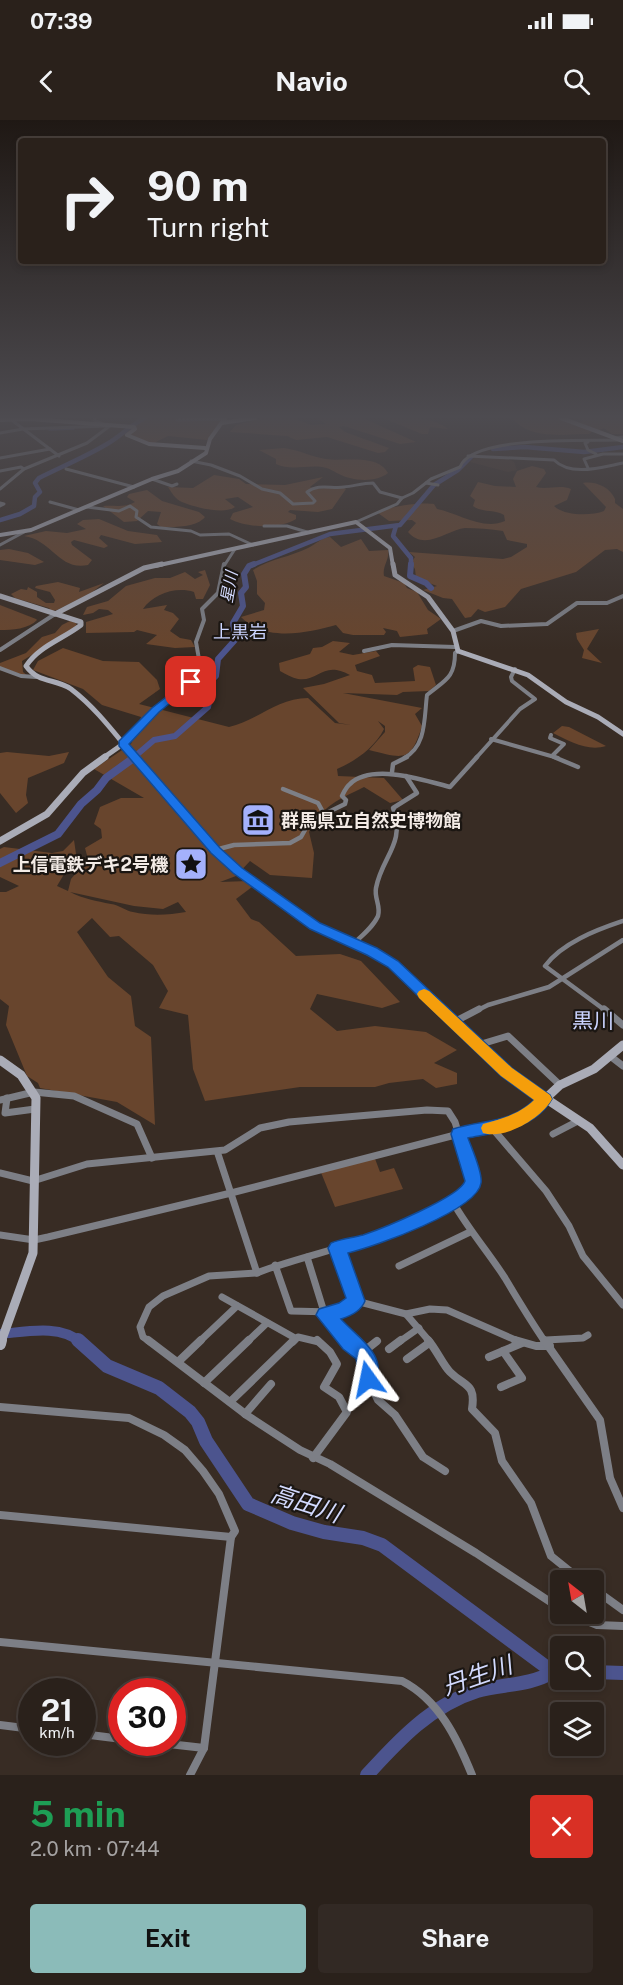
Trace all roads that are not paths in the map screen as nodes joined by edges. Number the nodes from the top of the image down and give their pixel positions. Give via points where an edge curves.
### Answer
1 (115, 495) edge
2 (282, 495) edge
3 (310, 495) edge
4 (392, 495) edge
5 (406, 495) edge
6 (402, 498) junction
7 (50, 502) dead end
8 (87, 507) junction
9 (79, 510) junction
10 (356, 522) junction
11 (264, 526) dead end
12 (26, 531) junction
13 (307, 532) junction
14 (0, 535) edge
15 (0, 544) edge
16 (253, 545) junction
17 (235, 549) junction
18 (0, 596) edge
19 (623, 596) edge
20 (56, 614) junction
21 (453, 631) junction
22 (457, 649) junction
23 (0, 650) edge
24 (364, 651) dead end
25 (0, 668) edge
26 (515, 669) junction
27 (36, 677) junction
28 (623, 734) edge
29 (550, 735) dead end
30 (491, 739) junction
31 (123, 744) junction
32 (552, 756) junction
33 (578, 767) dead end
34 (392, 772) junction
35 (406, 776) junction
36 (283, 789) dead end
37 (324, 814) junction
38 (0, 841) edge
39 (215, 850) junction
40 (623, 921) edge
41 (623, 940) edge
42 (353, 944) junction
43 (561, 979) junction
44 (454, 1022) junction
45 (623, 1025) edge
46 (478, 1045) junction
47 (623, 1045) edge
48 (613, 1058) junction
49 (623, 1059) edge
50 (0, 1060) edge
51 (623, 1066) edge
52 (560, 1085) junction
53 (34, 1092) junction
54 (3, 1099) edge
55 (544, 1099) junction
56 (35, 1109) junction
57 (580, 1120) junction
58 (492, 1128) junction
59 (459, 1134) junction
60 (553, 1134) dead end
61 (218, 1151) junction
62 (152, 1158) junction
63 (623, 1165) edge
64 (0, 1173) edge
65 (33, 1181) junction
66 (231, 1193) junction
67 (454, 1204) junction
68 (470, 1232) junction
69 (0, 1235) edge
70 (34, 1240) junction
71 (337, 1248) junction
72 (307, 1257) junction
73 (275, 1265) junction
74 (399, 1266) dead end
75 (257, 1273) junction
76 (222, 1297) dead end
77 (356, 1301) junction
78 (623, 1305) edge
79 (237, 1306) junction
80 (406, 1314) junction
81 (325, 1315) junction
82 (267, 1323) junction
83 (418, 1328) junction
84 (588, 1335) dead end
85 (295, 1338) junction
86 (377, 1341) dead end
87 (429, 1343) junction
88 (522, 1343) junction
89 (548, 1343) junction
90 (0, 1344) edge
91 (389, 1349) dead end
92 (503, 1351) junction
93 (363, 1352) junction
94 (489, 1357) dead end
95 (407, 1359) dead end
96 (178, 1362) junction
97 (204, 1383) junction
98 (271, 1384) dead end
99 (501, 1387) dead end
100 (230, 1402) junction
101 (0, 1407) edge
102 (245, 1414) junction
103 (313, 1458) junction
104 (445, 1471) dead end
105 (623, 1508) edge
106 (0, 1515) edge
107 (231, 1537) junction
108 (568, 1570) edge
109 (604, 1597) edge
110 (550, 1602) edge
111 (623, 1611) edge
112 (595, 1624) edge
113 (623, 1626) edge
114 (0, 1642) edge
115 (215, 1664) junction
116 (0, 1725) edge
117 (18, 1727) edge
118 (450, 1730) joint
119 (186, 1746) edge
120 (204, 1748) junction
121 (190, 1775) edge
122 (472, 1775) edge

1 - 8 street
2 - 3 street via 297,505 314,503
4 - 6 street
5 - 6 street
6 - 10 street via 397,504
7 - 9 street
8 - 9 street
8 - 16 street via 119,511 130,506 138,511 136,517 151,527 200,535 229,534
9 - 12 street
10 - 13 street
10 - 21 street via 390,548 395,575 428,597
11 - 13 street via 287,526
12 - 14 street
12 - 15 street
13 - 16 street
16 - 17 street
17 - 20 street via 141,569
17 - 31 street via 225,561 219,591 202,609 204,620 196,642 201,671
18 - 20 street
19 - 21 street via 607,603 577,603 547,624 501,626 481,621
20 - 23 street
20 - 27 street via 78,619 81,626 30,659 26,668
21 - 22 street
22 - 24 street via 392,645
22 - 26 street
22 - 34 street via 451,675 427,695 425,725 417,747 393,764
25 - 27 street
26 - 28 street
26 - 30 street via 512,681 535,699
27 - 31 street via 68,687 80,696
29 - 32 street via 564,744
30 - 32 street
30 - 35 street via 450,786
31 - 38 street via 83,773 47,814
31 - 39 street
32 - 33 street
34 - 35 street
34 - 37 street via 357,779 342,794 345,804
35 - 42 street via 417,793 393,808 399,824 398,841 376,888 378,916
36 - 37 street via 318,803
37 - 39 street via 310,821 301,837 290,843 234,845
39 - 42 street via 315,926
40 - 43 street via 593,932 550,957 546,968
41 - 43 street
42 - 44 street via 393,964
43 - 44 street via 538,991 488,1005
43 - 45 street
44 - 46 street
46 - 52 street via 508,1036
46 - 55 street via 523,1086
47 - 48 street
48 - 49 street
48 - 51 street
48 - 52 street
50 - 53 street
52 - 55 street
53 - 54 street
53 - 56 street
53 - 62 street via 74,1096 124,1116 137,1124
54 - 56 street via 5,1113
55 - 57 street
55 - 58 street via 528,1115
56 - 65 street
57 - 60 street
57 - 63 street
58 - 59 street
58 - 78 street via 546,1191 583,1256
59 - 61 street via 448,1111 406,1111 260,1128
59 - 66 street
59 - 67 street via 473,1181 470,1190
61 - 62 street
61 - 66 street
62 - 65 street via 87,1164
64 - 65 street
65 - 70 street
66 - 70 street
66 - 75 street
67 - 68 street
67 - 71 street via 366,1241
68 - 74 street
68 - 89 street
69 - 70 street
70 - 90 street via 33,1253
71 - 72 street
71 - 77 street
72 - 73 street
72 - 81 street
73 - 75 street
73 - 81 street via 291,1311
75 - 96 street via 209,1276 163,1296 149,1307 140,1327 143,1337
76 - 79 street
77 - 80 street
77 - 81 street via 345,1310
79 - 82 street
79 - 96 street
80 - 83 street
80 - 88 street via 447,1310
81 - 93 street
82 - 85 street
82 - 97 street
83 - 87 street
83 - 91 street
84 - 89 street
85 - 100 street
85 - 103 street via 311,1338 331,1352 337,1364 324,1387 339,1397 347,1412
86 - 93 street
87 - 95 street
87 - 108 street via 453,1376 470,1386 474,1397 472,1409 495,1433 502,1461 531,1503 551,1556
88 - 89 street
88 - 92 street
89 - 105 street via 600,1420 610,1478
92 - 94 street
92 - 99 street via 522,1378
93 - 104 street via 371,1388 378,1400 395,1415 423,1457
96 - 97 street
97 - 100 street
98 - 102 street
100 - 102 street
101 - 107 street via 129,1418 173,1441 190,1454 210,1482 235,1532
102 - 103 street
103 - 110 street via 330,1464
106 - 107 street
107 - 115 street
109 - 111 street
112 - 113 street
114 - 115 street
115 - 118 street via 402,1681 426,1694
115 - 120 street
116 - 117 street
118 - 122 street
119 - 120 street
120 - 121 street

